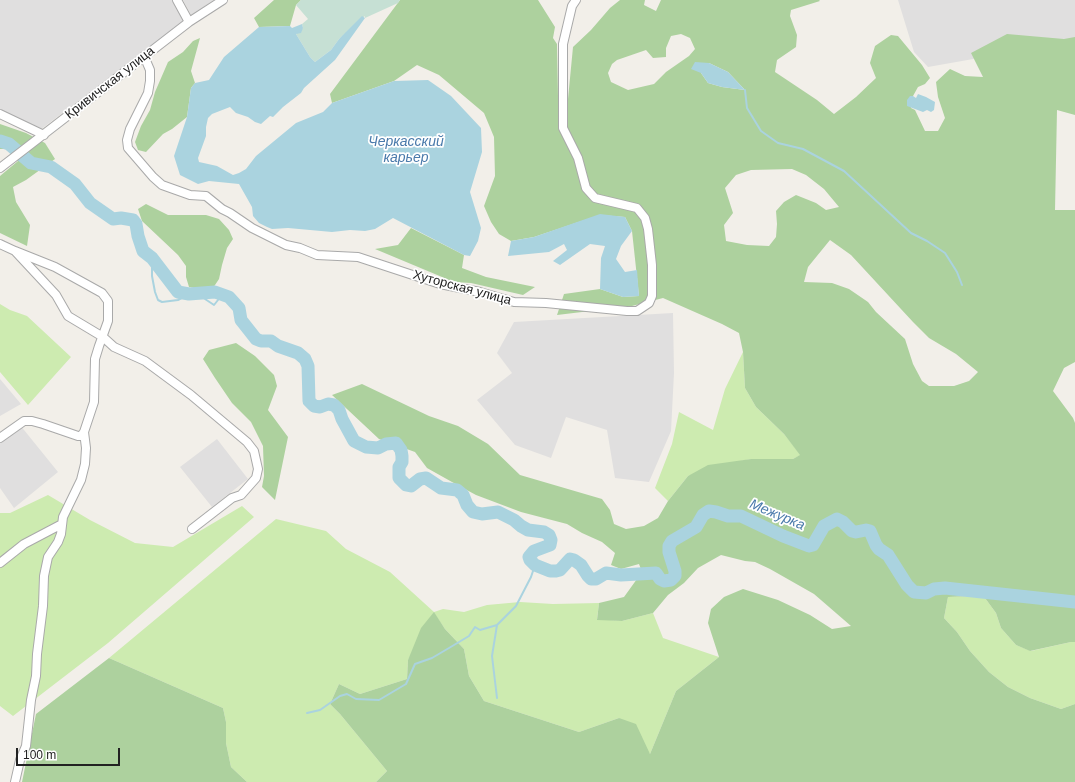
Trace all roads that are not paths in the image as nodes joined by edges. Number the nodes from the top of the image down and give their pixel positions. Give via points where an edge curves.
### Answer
1 (177, 0) edge
2 (222, 0) edge
3 (576, 0) edge
4 (189, 22) junction
5 (144, 56) junction
6 (0, 114) edge
7 (44, 134) junction
8 (0, 168) edge
9 (0, 244) edge
10 (15, 251) junction
11 (103, 337) junction
12 (84, 432) junction
13 (0, 438) edge
14 (62, 524) junction
15 (192, 529) dead end
16 (0, 563) edge
17 (15, 782) edge

1 - 4 street
2 - 4 street, Кривичская улица
3 - 5 street, Хуторская улица via 572,6 563,44 563,128 578,158 586,188 595,198 637,208 645,218 652,265 652,296 649,304 637,311 514,302 440,284 358,257 317,255 286,245 252,228 206,196 190,195 162,185 128,148 130,129 148,93 150,70
4 - 5 street, Кривичская улица
5 - 7 street, Кривичская улица
6 - 7 street
7 - 8 street, Кривичская улица
9 - 10 street
10 - 11 street via 56,295 68,316
10 - 11 street via 56,268 102,293 108,301 108,321
11 - 12 street via 95,359 94,402
11 - 15 street via 114,347 144,361 191,396 247,442 254,451 258,469 256,478 241,495 232,498
12 - 13 street via 78,436 43,424 24,421
12 - 14 street via 85,464 81,480 62,517
14 - 16 street via 24,544
14 - 17 street via 58,542 48,557 44,576 36,676 26,746

